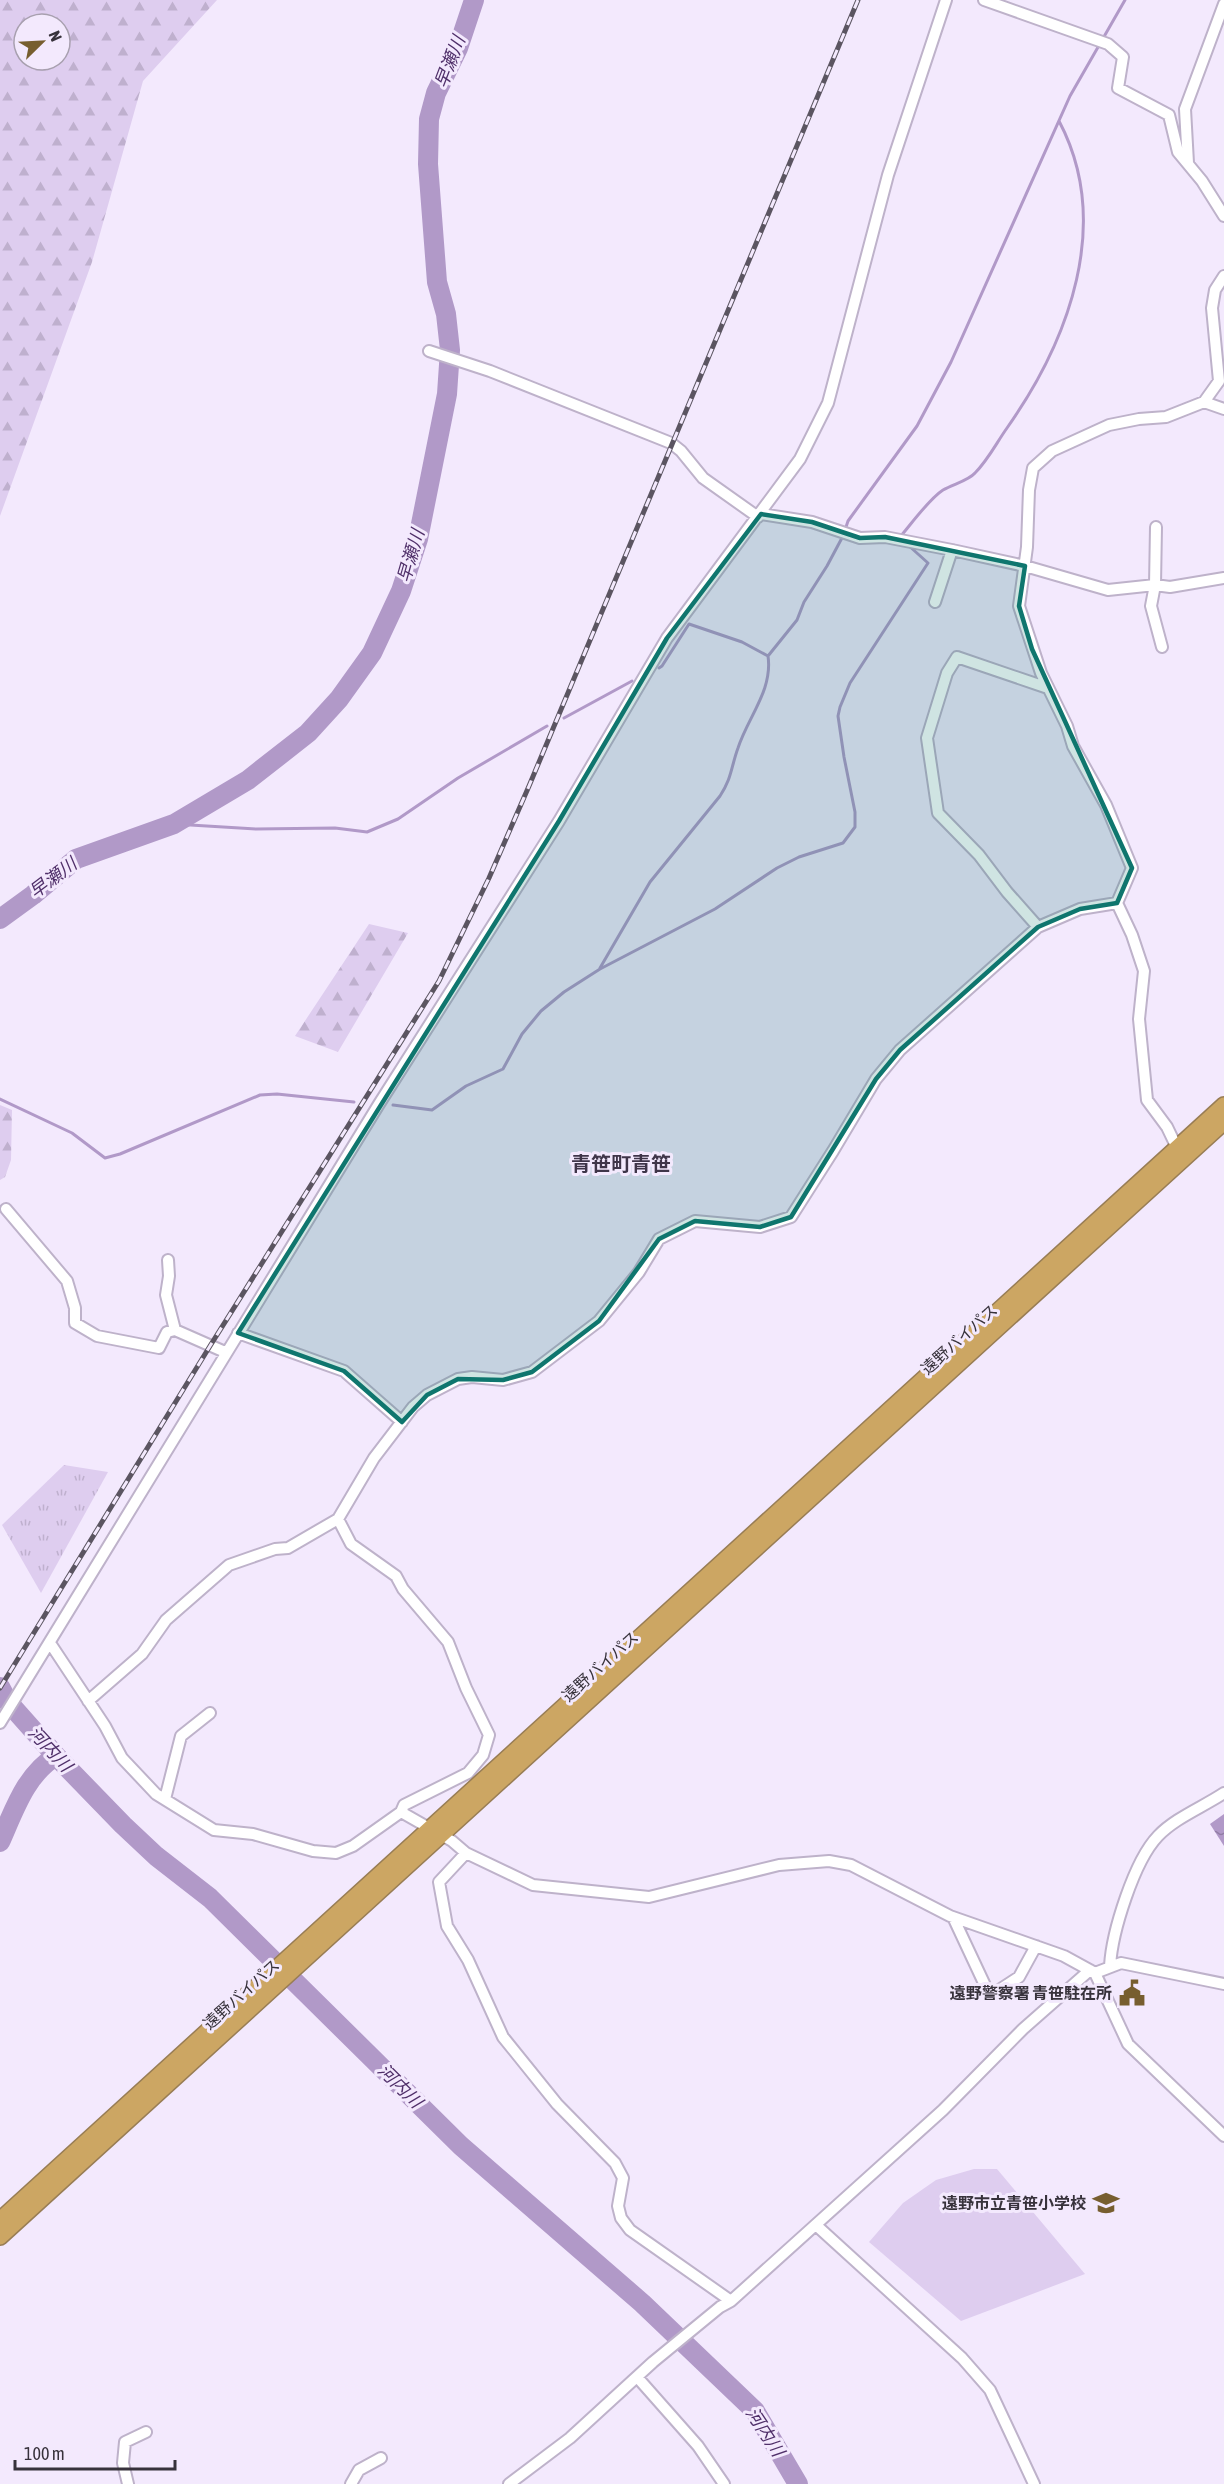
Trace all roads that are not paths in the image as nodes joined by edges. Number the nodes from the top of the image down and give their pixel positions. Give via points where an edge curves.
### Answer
1 (946, 0) edge
2 (984, 0) edge
3 (1224, 4) edge
4 (1188, 163) junction
5 (1224, 216) edge
6 (1224, 276) edge
7 (429, 351) dead end
8 (1204, 402) junction
9 (1224, 409) edge
10 (760, 516) junction
11 (1156, 528) dead end
12 (952, 550) junction
13 (1025, 566) junction
14 (1224, 579) edge
15 (1155, 585) junction
16 (935, 602) dead end
17 (1162, 647) dead end
18 (1048, 688) junction
19 (1117, 903) junction
20 (1038, 927) junction
21 (1224, 1105) edge
22 (1224, 1122) edge
23 (1180, 1154) junction
24 (6, 1209) dead end
25 (168, 1260) dead end
26 (175, 1330) junction
27 (237, 1333) junction
28 (225, 1352) junction
29 (402, 1422) junction
30 (338, 1519) junction
31 (50, 1643) junction
32 (88, 1701) junction
33 (210, 1713) dead end
34 (0, 1723) edge
35 (1224, 1793) edge
36 (165, 1799) junction
37 (401, 1812) junction
38 (436, 1832) junction
39 (466, 1853) junction
40 (953, 1917) junction
41 (1035, 1946) junction
42 (1110, 1966) junction
43 (1092, 1972) junction
44 (1224, 1984) edge
45 (187, 2059) junction
46 (1224, 2136) edge
47 (0, 2220) edge
48 (817, 2226) junction
49 (0, 2237) edge
50 (731, 2301) junction
51 (637, 2376) junction
52 (146, 2432) dead end
53 (381, 2458) dead end
54 (128, 2484) edge
55 (351, 2484) edge
56 (509, 2484) edge
57 (724, 2484) edge
58 (1034, 2484) edge

1 - 10 street via 888,175 828,403 800,459
2 - 4 street via 1107,43 1123,57 1118,88 1169,115 1178,152
3 - 4 street via 1185,109
4 - 5 street
6 - 8 street via 1215,290 1212,308 1219,381
7 - 10 street via 671,443 704,478
8 - 9 street
8 - 13 street via 1166,417 1109,425 1052,451 1034,468
10 - 12 street via 812,522 850,536
10 - 27 street via 667,638 559,821
11 - 15 street
12 - 13 street
12 - 16 street
13 - 15 street via 1108,590
13 - 18 street via 1019,606
14 - 15 street via 1170,587
15 - 17 street via 1151,606
18 - 19 street via 1073,746 1106,805 1132,868
18 - 20 street via 957,657 947,673 927,738 938,813 979,855
19 - 20 street via 1080,909
19 - 23 street via 1144,971 1139,1019 1147,1100
20 - 29 street via 900,1050 876,1078 791,1217 760,1227 695,1221 658,1239 639,1272 599,1321 532,1372 503,1380 458,1379 427,1395
21 - 23 highway, 遠野バイパス
22 - 23 highway, 遠野バイパス
23 - 38 highway, 遠野バイパス
24 - 26 street via 68,1281 75,1323 97,1336 159,1348 167,1332
25 - 26 street via 166,1295
26 - 28 street
27 - 28 street
27 - 29 street via 344,1371
28 - 31 street
29 - 30 street via 374,1458
30 - 32 street via 288,1548 229,1565 166,1620 142,1654
30 - 37 street via 351,1544 396,1576 448,1642 489,1735 483,1755 468,1773 404,1805
31 - 32 street
31 - 34 street
32 - 36 street via 122,1758
33 - 36 street via 180,1736
35 - 42 street via 1156,1838 1129,1889
36 - 37 street via 214,1830 253,1834 313,1851 336,1853 353,1846
37 - 38 street
38 - 39 street
38 - 45 highway, 遠野バイパス
39 - 40 street via 533,1886 649,1897 779,1865 829,1861 851,1864
39 - 50 street via 440,1882 447,1926 468,1960 503,2037 557,2104 615,2163 623,2178 618,2206 630,2230
40 - 41 street
40 - 41 street via 990,1996 1019,1977
41 - 43 street
42 - 43 street
42 - 44 street via 1134,1964
43 - 46 street via 1128,2044
43 - 48 street via 1023,2029 943,2110
45 - 47 highway, 遠野バイパス
45 - 49 highway, 遠野バイパス
48 - 50 street
48 - 58 street via 962,2358 990,2390
50 - 51 street
51 - 56 street via 570,2438
51 - 57 street via 698,2446
52 - 54 street via 125,2442 123,2463
53 - 55 street via 359,2470

